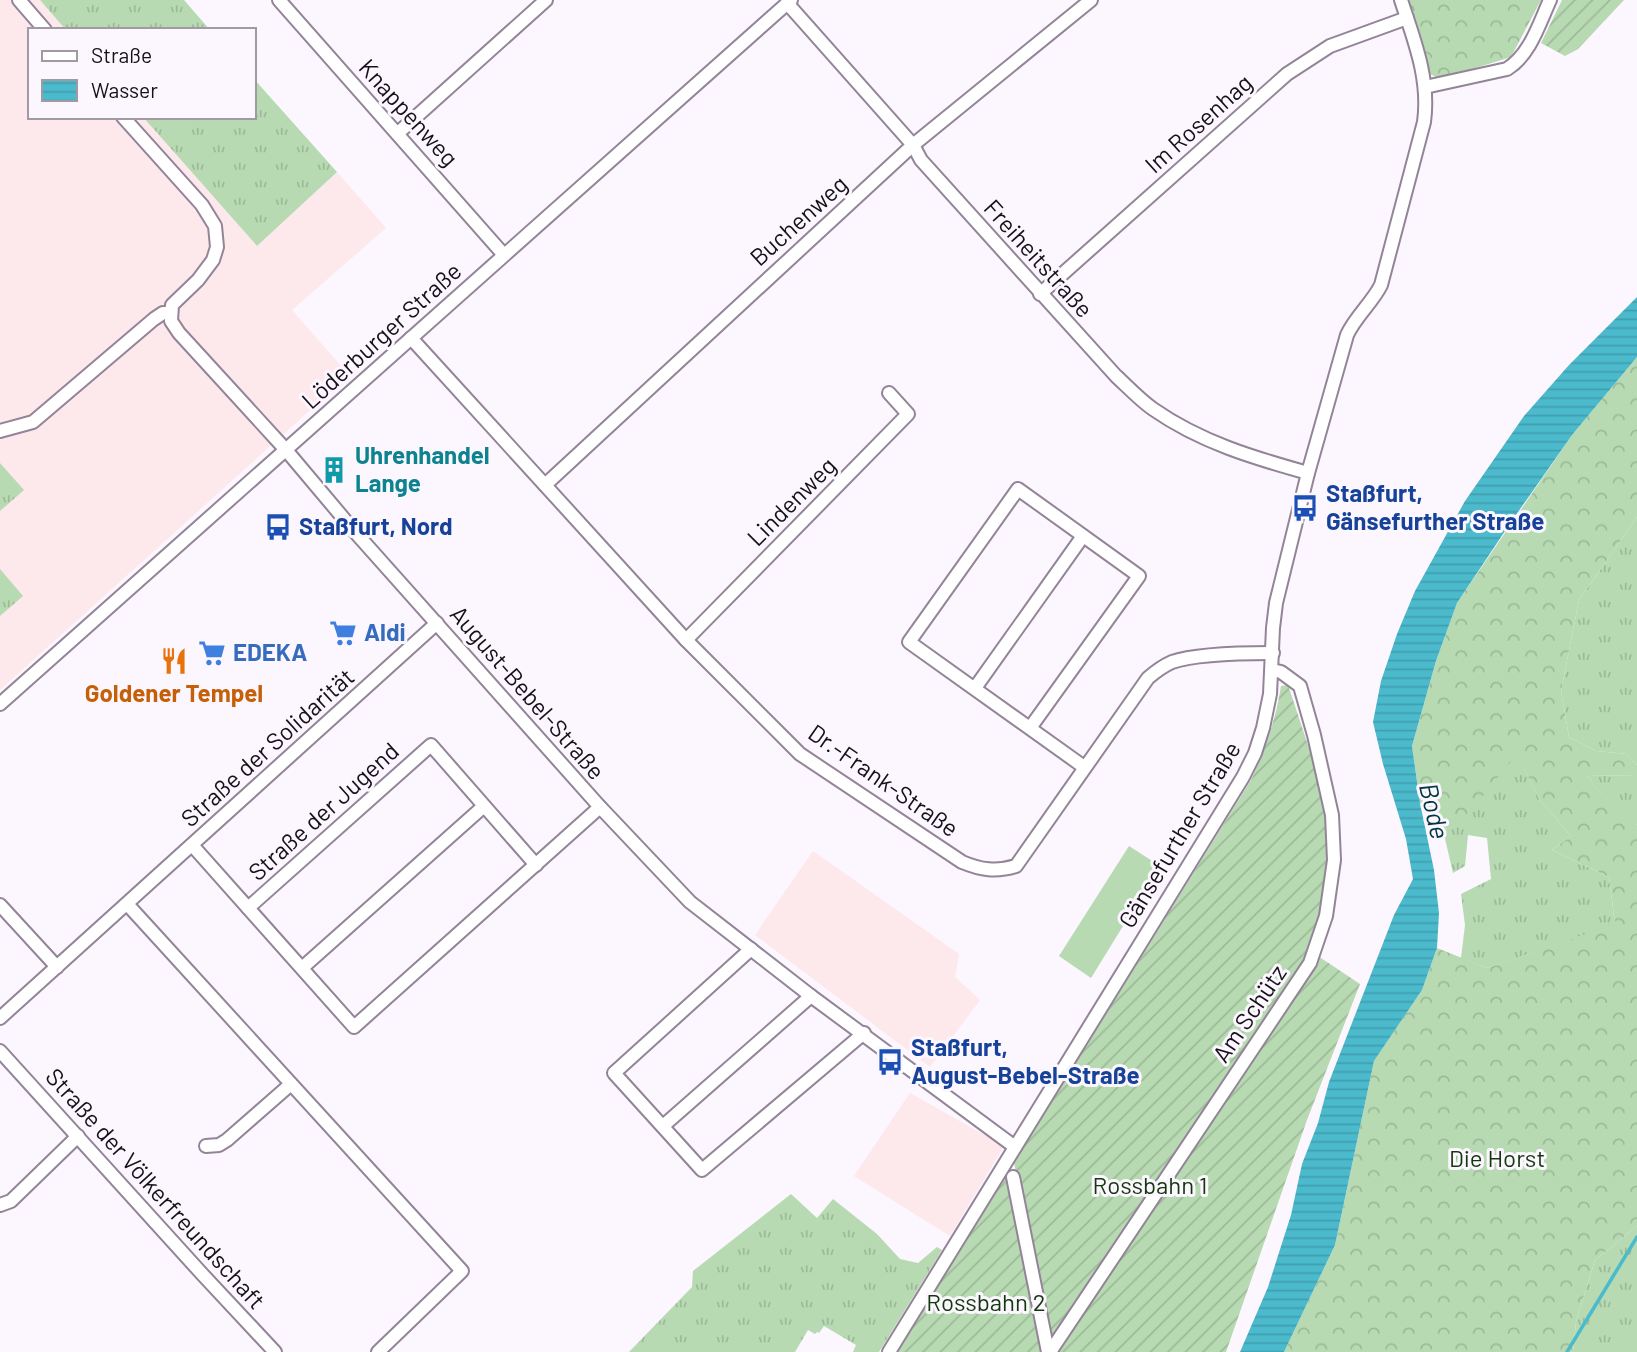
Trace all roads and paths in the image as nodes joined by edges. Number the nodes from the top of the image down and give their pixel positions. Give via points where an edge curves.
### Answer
1 (19, 0) edge
2 (279, 0) edge
3 (546, 0) edge
4 (1091, 0) edge
5 (1401, 0) edge
6 (1550, 0) edge
7 (789, 2) edge
8 (1407, 18) junction
9 (43, 28) edge
10 (1425, 87) junction
11 (125, 119) edge
12 (398, 133) junction
13 (913, 145) junction
14 (505, 255) junction
15 (1040, 294) junction
16 (170, 313) junction
17 (411, 338) junction
18 (889, 393) dead end
19 (0, 431) edge
20 (286, 450) junction
21 (1308, 473) junction
22 (545, 485) junction
23 (1083, 536) junction
24 (437, 623) junction
25 (685, 640) junction
26 (1273, 653) junction
27 (1272, 670) junction
28 (975, 688) junction
29 (0, 704) edge
30 (1030, 728) junction
31 (1084, 766) junction
32 (484, 806) junction
33 (600, 807) junction
34 (192, 845) junction
35 (536, 865) junction
36 (0, 905) edge
37 (128, 905) junction
38 (248, 908) junction
39 (751, 949) junction
40 (57, 967) junction
41 (302, 968) junction
42 (811, 996) junction
43 (0, 1018) edge
44 (864, 1033) junction
45 (2, 1053) edge
46 (291, 1084) junction
47 (663, 1126) junction
48 (78, 1136) junction
49 (206, 1146) dead end
50 (1015, 1147) junction
51 (1013, 1177) dead end
52 (0, 1205) edge
53 (275, 1352) edge
54 (378, 1352) edge
55 (889, 1352) edge
56 (1049, 1352) edge

1 - 9 street
2 - 12 street, Knappenweg
3 - 12 street
4 - 13 street, Buchenweg
5 - 8 street, Gänsefurther Straße
6 - 10 street via 1516,64
7 - 13 street, Freiheitstraße
7 - 14 street, Löderburger Straße
8 - 10 street, Gänsefurther Straße
8 - 15 street, Im Rosenhag via 1330,46 1287,74
10 - 21 street, Gänsefurther Straße via 1421,137 1381,285 1347,335
11 - 16 street via 202,205 218,237 206,271 172,305
12 - 14 street, Knappenweg
13 - 15 street, Freiheitstraße via 921,160
13 - 22 street, Buchenweg
14 - 17 street, Löderburger Straße
15 - 21 street, Freiheitstraße via 1152,408 1203,438
16 - 19 street via 154,319 33,422
16 - 20 street, August-Bebel-Straße via 179,333
17 - 20 street, Löderburger Straße
17 - 22 street, Dr.-Frank-Straße
18 - 25 street, Lindenweg via 908,414
20 - 24 street, August-Bebel-Straße
20 - 29 street, Löderburger Straße
21 - 26 street, Gänsefurther Straße via 1276,603
22 - 25 street, Dr.-Frank-Straße
23 - 28 street
23 - 28 street via 1018,489 909,642
23 - 30 street via 1139,576
24 - 33 street, August-Bebel-Straße
24 - 34 street, Straße der Solidarität
25 - 31 street, Dr.-Frank-Straße via 800,754 976,868 1016,866
26 - 27 street, Gänsefurther Straße
26 - 31 street, Dr.-Frank-Straße via 1167,664 1148,678
27 - 50 street, Gänsefurther Straße via 1263,728 1250,765
27 - 56 street, Am Schütz via 1300,686 1332,816 1335,860 1326,916 1310,963
28 - 30 street
30 - 31 street
32 - 35 street, Straße der Jugend
32 - 38 street, Straße der Jugend via 430,746
32 - 41 street
33 - 35 street, Straße der Jugend
33 - 39 street, August-Bebel-Straße via 690,902
34 - 37 street, Straße der Solidarität
34 - 38 street, Straße der Jugend
35 - 41 street, Straße der Jugend via 354,1027
36 - 40 street
37 - 40 street, Straße der Solidarität
37 - 46 street
38 - 41 street, Straße der Jugend
39 - 42 street, August-Bebel-Straße
39 - 47 street via 614,1073
40 - 43 street, Straße der Solidarität
42 - 44 street, August-Bebel-Straße
42 - 47 street
44 - 47 street via 702,1170
44 - 50 street, August-Bebel-Straße
45 - 48 street, Straße der Völkerfreundschaft
46 - 49 street via 228,1140
46 - 54 street via 462,1271
48 - 52 street via 11,1201
48 - 53 street, Straße der Völkerfreundschaft
50 - 55 street, Gänsefurther Straße
51 - 56 street, Am Schütz

